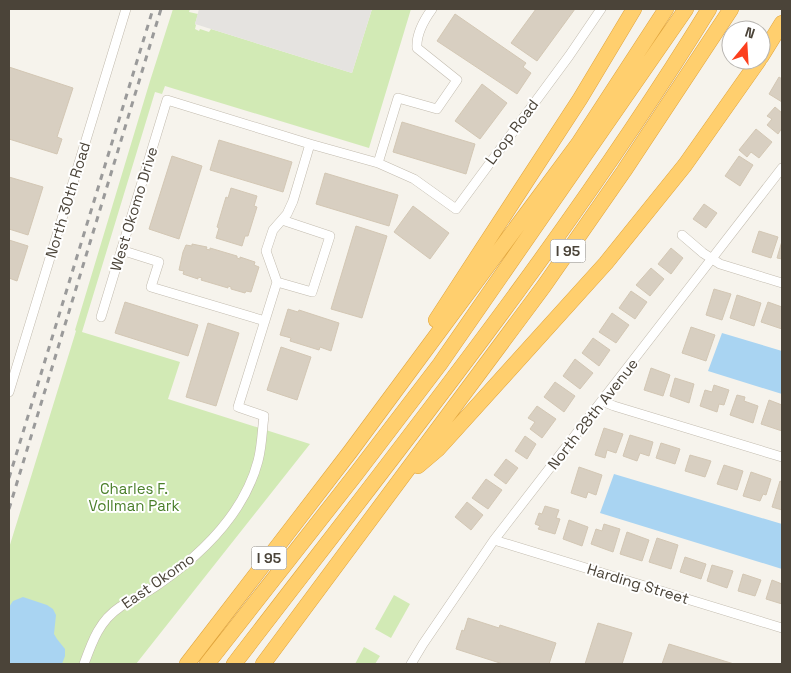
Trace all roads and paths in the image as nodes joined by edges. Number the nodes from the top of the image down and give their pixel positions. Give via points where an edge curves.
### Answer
1 (126, 9) edge
2 (432, 9) edge
3 (601, 9) edge
4 (634, 9) edge
5 (666, 9) edge
6 (686, 9) edge
7 (709, 9) edge
8 (731, 9) edge
9 (782, 23) edge
10 (771, 40) edge
11 (752, 70) edge
12 (310, 144) junction
13 (378, 163) junction
14 (782, 168) edge
15 (282, 220) junction
16 (682, 235) dead end
17 (121, 250) junction
18 (712, 258) junction
19 (277, 282) junction
20 (782, 283) edge
21 (101, 317) dead end
22 (264, 321) junction
23 (9, 392) edge
24 (602, 401) junction
25 (350, 452) junction
26 (782, 457) edge
27 (396, 485) junction
28 (494, 540) junction
29 (782, 628) edge
30 (84, 664) edge
31 (187, 664) edge
32 (208, 664) edge
33 (234, 664) edge
34 (262, 664) edge
35 (411, 664) edge

1 - 23 street, North 30th Road
2 - 13 street via 416,40 417,48 457,80 437,108 398,98
3 - 13 street, Loop Road via 456,209 414,179
4 - 25 highway via 580,99
5 - 25 highway, I 95 via 578,144
6 - 32 highway via 440,364
7 - 33 highway via 583,200 507,307
8 - 27 highway, I 95 via 549,278
9 - 10 highway
11 - 27 highway via 685,165 606,263 438,449
12 - 13 street
12 - 15 street via 292,201
12 - 17 street, West Okomo Drive via 167,100
14 - 18 street, North 28th Avenue
15 - 19 street via 273,230 266,251
15 - 19 street via 330,236 312,292
16 - 18 street
17 - 21 street, West Okomo Drive
17 - 22 street via 158,262 151,286
18 - 20 street via 720,264
18 - 24 street, North 28th Avenue
19 - 22 street
22 - 30 street, East Okomo via 238,407 264,416 258,461 247,490 233,513 196,556 109,616 100,626
24 - 26 street
24 - 28 street, North 28th Avenue
25 - 31 highway, I 95
27 - 34 highway, I 95
28 - 29 street, Harding Street
28 - 35 street, North 28th Avenue

